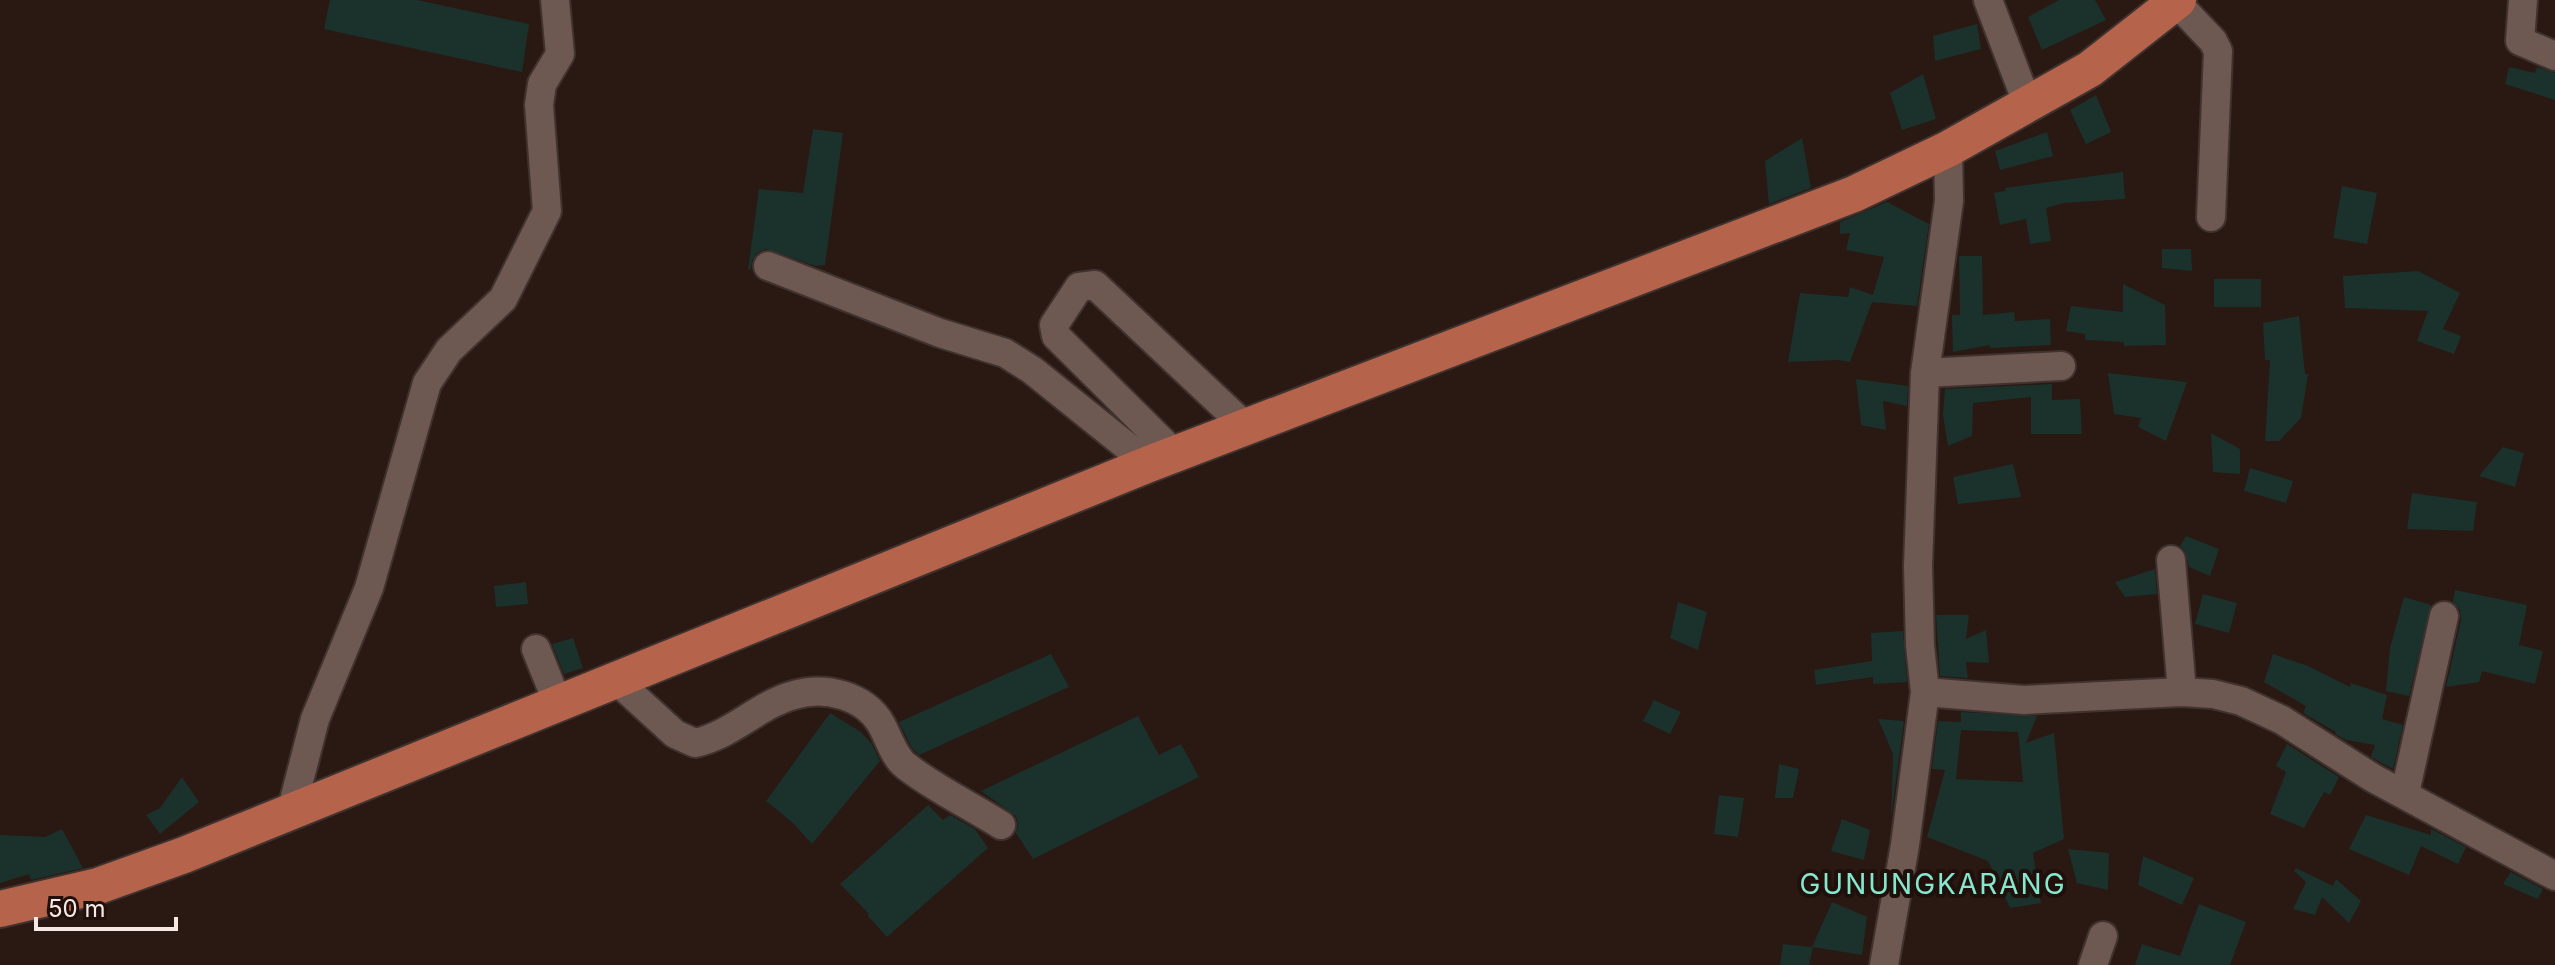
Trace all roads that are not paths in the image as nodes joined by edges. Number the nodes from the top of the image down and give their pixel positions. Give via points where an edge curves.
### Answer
1 (555, 0) edge
2 (1988, 0) edge
3 (2523, 0) edge
4 (2177, 1) edge
5 (2555, 56) edge
6 (2028, 105) junction
7 (1948, 149) junction
8 (2211, 217) dead end
9 (768, 266) dead end
10 (2061, 366) dead end
11 (1925, 373) junction
12 (1246, 427) junction
13 (1162, 459) junction
14 (2171, 560) dead end
15 (2444, 616) dead end
16 (536, 649) dead end
17 (617, 681) junction
18 (1925, 692) junction
19 (2182, 692) junction
20 (558, 704) junction
21 (2405, 793) junction
22 (291, 812) junction
23 (1001, 825) dead end
24 (2555, 876) edge
25 (0, 909) edge
26 (2103, 936) dead end
27 (1884, 965) edge
28 (2093, 965) edge

1 - 22 street via 560,54 539,99 547,211 503,299 449,350 427,383 369,588 315,719
2 - 6 street
3 - 5 street via 2520,41
4 - 6 main road via 2090,69
4 - 8 street via 2218,51
6 - 7 main road
7 - 11 street via 1948,214
7 - 12 main road via 1854,194
9 - 13 street via 1005,353
10 - 11 street
11 - 18 street via 1918,566
12 - 13 main road
12 - 13 street via 1095,285 1079,287 1054,325 1056,336
13 - 17 main road
14 - 19 street
15 - 21 street
16 - 20 street
17 - 20 main road
17 - 23 street via 675,734 695,743 794,695 823,691 853,699 879,721 906,766
18 - 19 street via 2024,700
18 - 27 street
19 - 21 street via 2213,694 2262,710
20 - 22 main road
21 - 24 street
22 - 25 main road via 98,886
26 - 28 street

